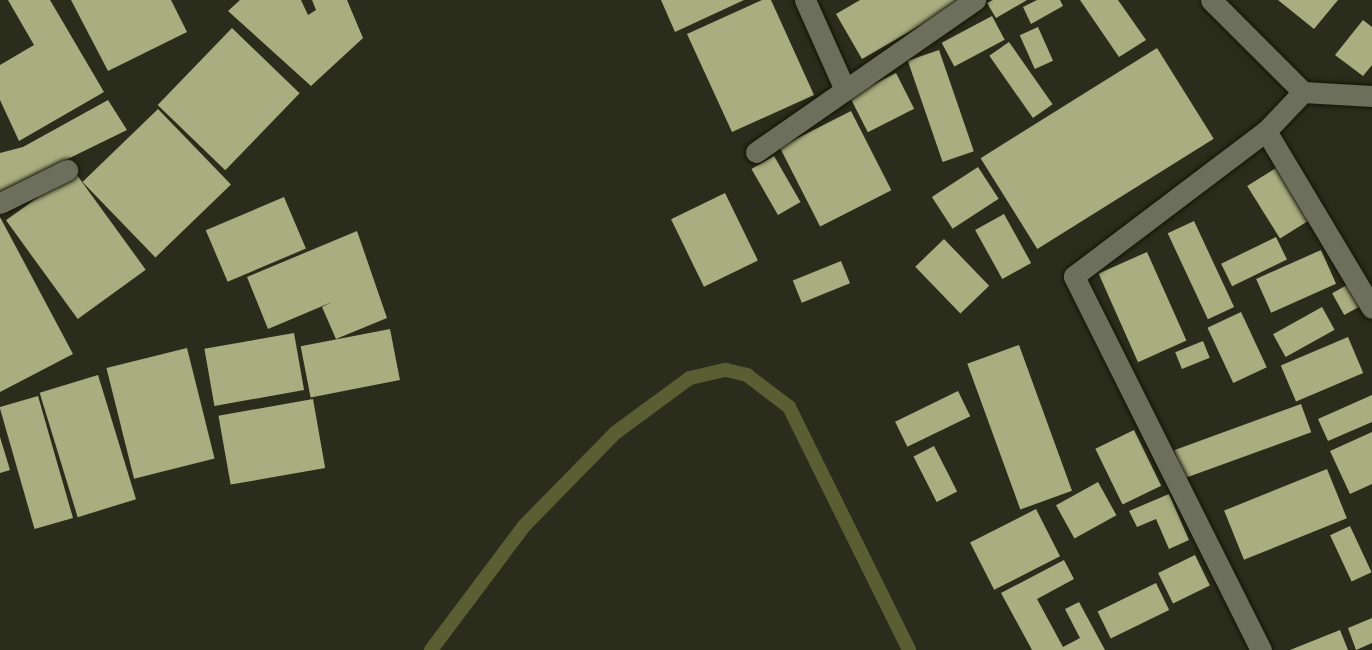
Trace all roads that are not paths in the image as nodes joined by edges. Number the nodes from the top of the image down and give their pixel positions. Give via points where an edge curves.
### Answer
1 (805, 0) edge
2 (975, 0) edge
3 (1211, 0) edge
4 (845, 90) junction
5 (1303, 92) junction
6 (1372, 96) edge
7 (1266, 131) junction
8 (756, 152) dead end
9 (67, 170) dead end
10 (0, 203) edge
11 (1372, 308) edge
12 (1261, 650) edge

1 - 4 street
2 - 4 street
3 - 5 street
4 - 8 street
5 - 6 street
5 - 7 street
7 - 11 street
7 - 12 street via 1074,276
9 - 10 street

